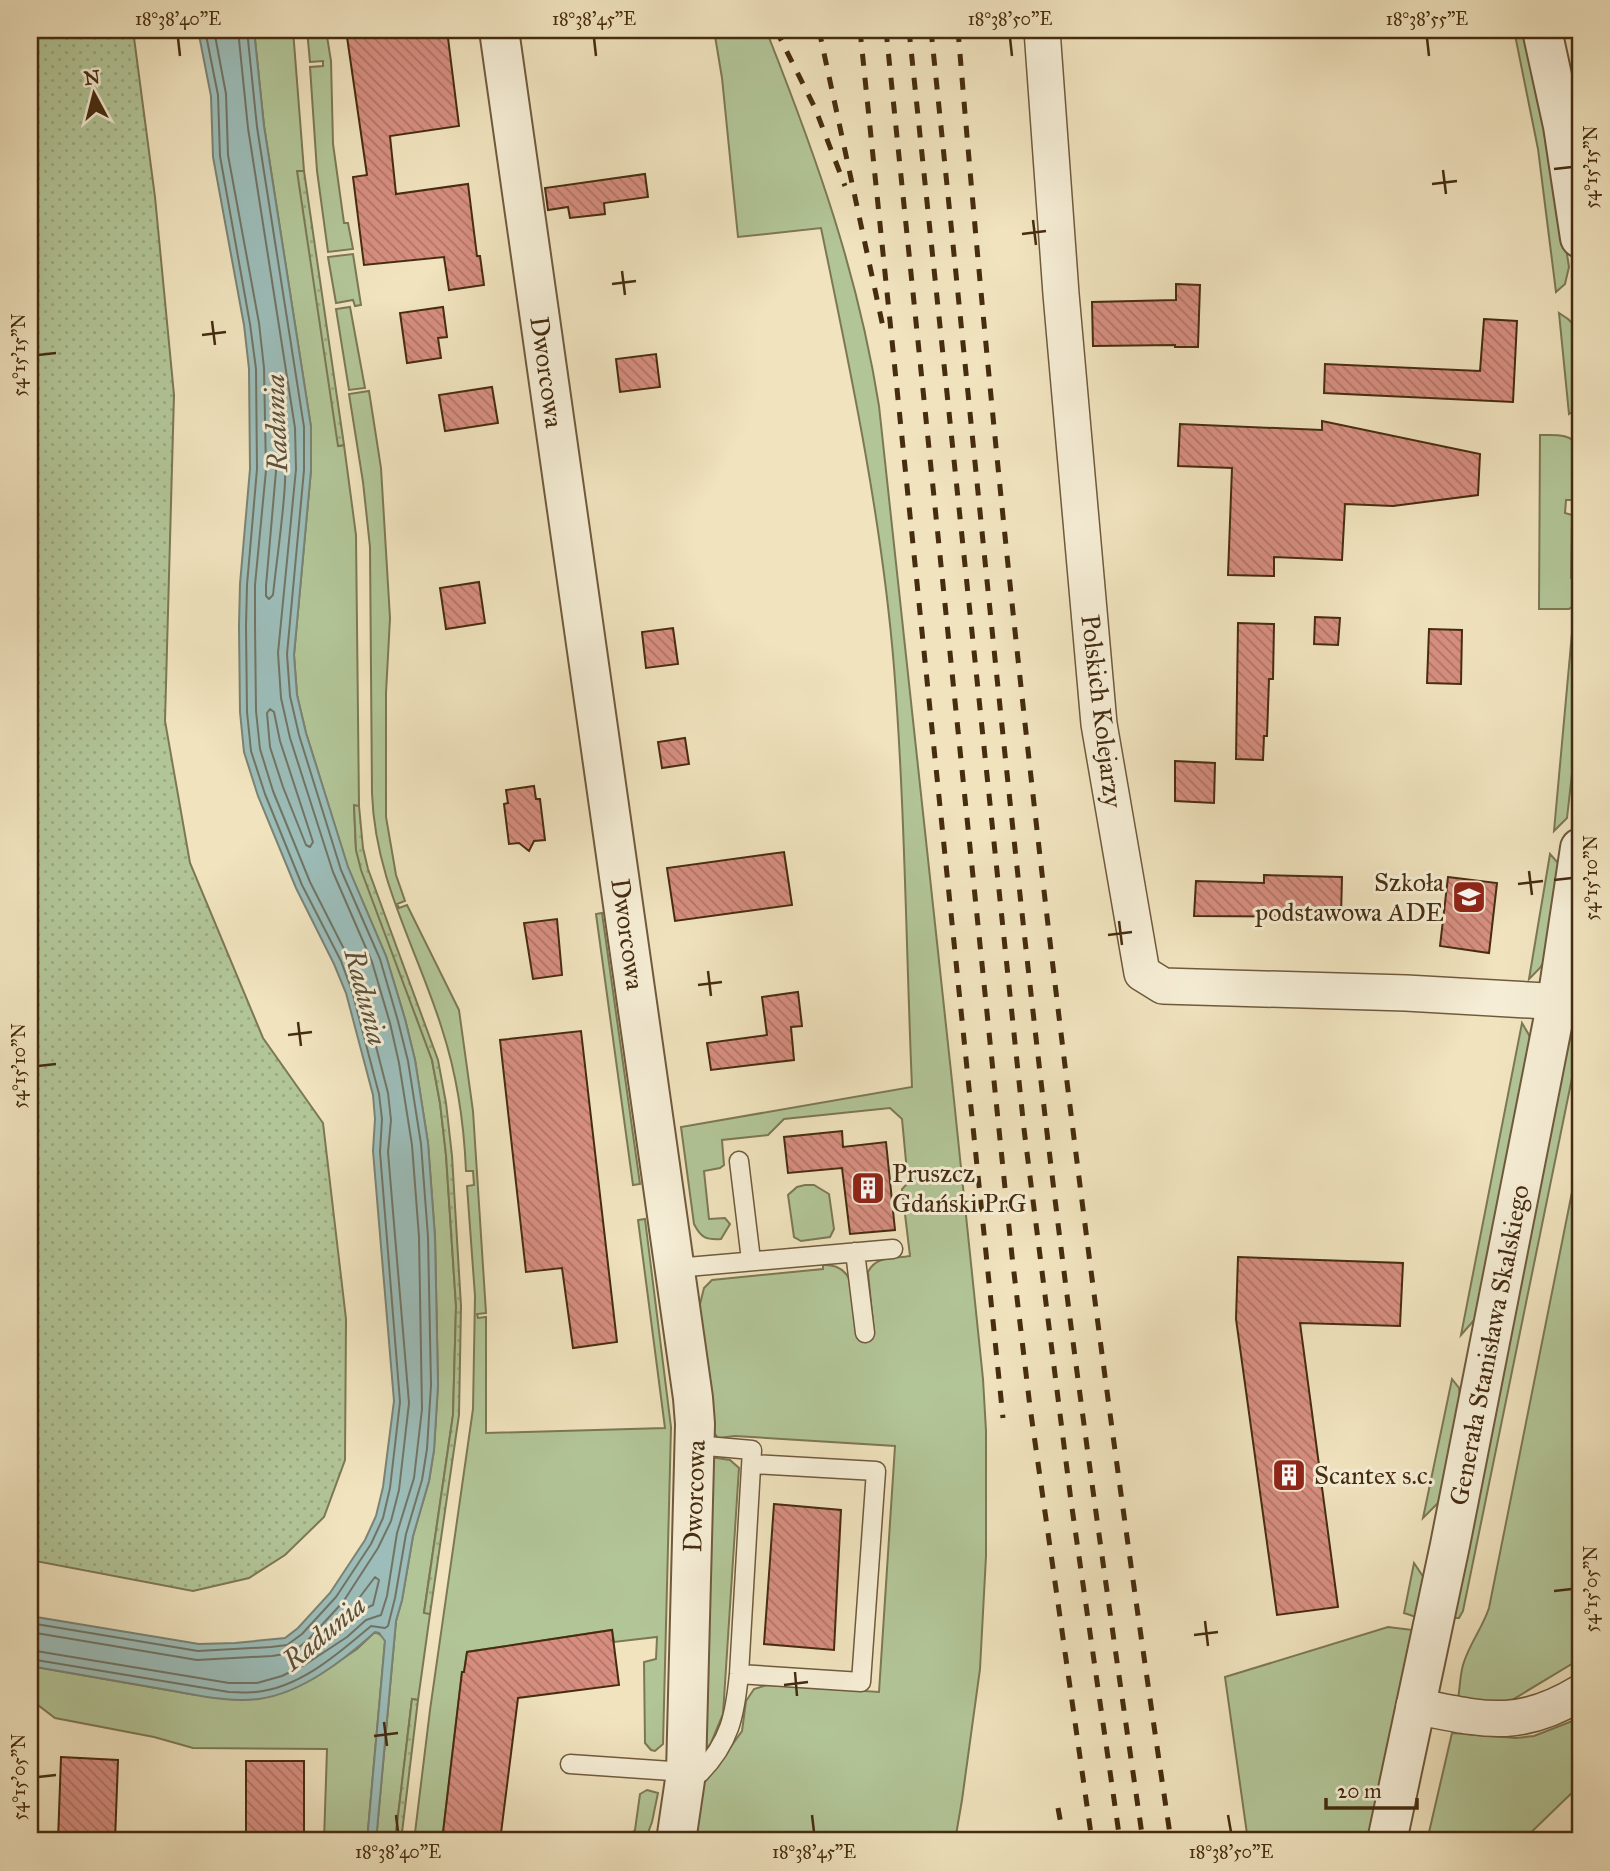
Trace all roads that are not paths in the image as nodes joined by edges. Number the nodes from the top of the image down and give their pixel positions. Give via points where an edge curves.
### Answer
1 (499, 30) edge
2 (1042, 30) edge
3 (1542, 30) edge
4 (1580, 238) edge
5 (1580, 848) edge
6 (1569, 1002) edge
7 (738, 1161) dead end
8 (893, 1249) dead end
9 (855, 1252) junction
10 (751, 1260) junction
11 (676, 1268) junction
12 (865, 1334) dead end
13 (695, 1446) junction
14 (752, 1464) junction
15 (739, 1674) junction
16 (1580, 1693) edge
17 (1414, 1706) junction
18 (570, 1764) dead end
19 (686, 1773) junction
20 (676, 1841) edge
21 (1387, 1841) edge

1 - 11 street, Dworcowa
2 - 6 street, Polskich Kolejarzy via 1100,724 1142,973 1163,986
3 - 4 street
5 - 6 street, Generała Stanisława Skalskiego
6 - 17 street, Generała Stanisława Skalskiego
7 - 10 lane
8 - 9 lane
9 - 10 lane
9 - 12 lane
10 - 11 lane
11 - 13 street, Dworcowa
13 - 14 lane via 752,1450
13 - 19 street, Dworcowa
14 - 15 lane
14 - 15 lane via 876,1471 861,1682
15 - 19 lane via 736,1708 725,1740 699,1773
16 - 17 street via 1532,1716 1507,1719
17 - 21 street, Generała Stanisława Skalskiego
18 - 19 lane
19 - 20 street, Dworcowa

